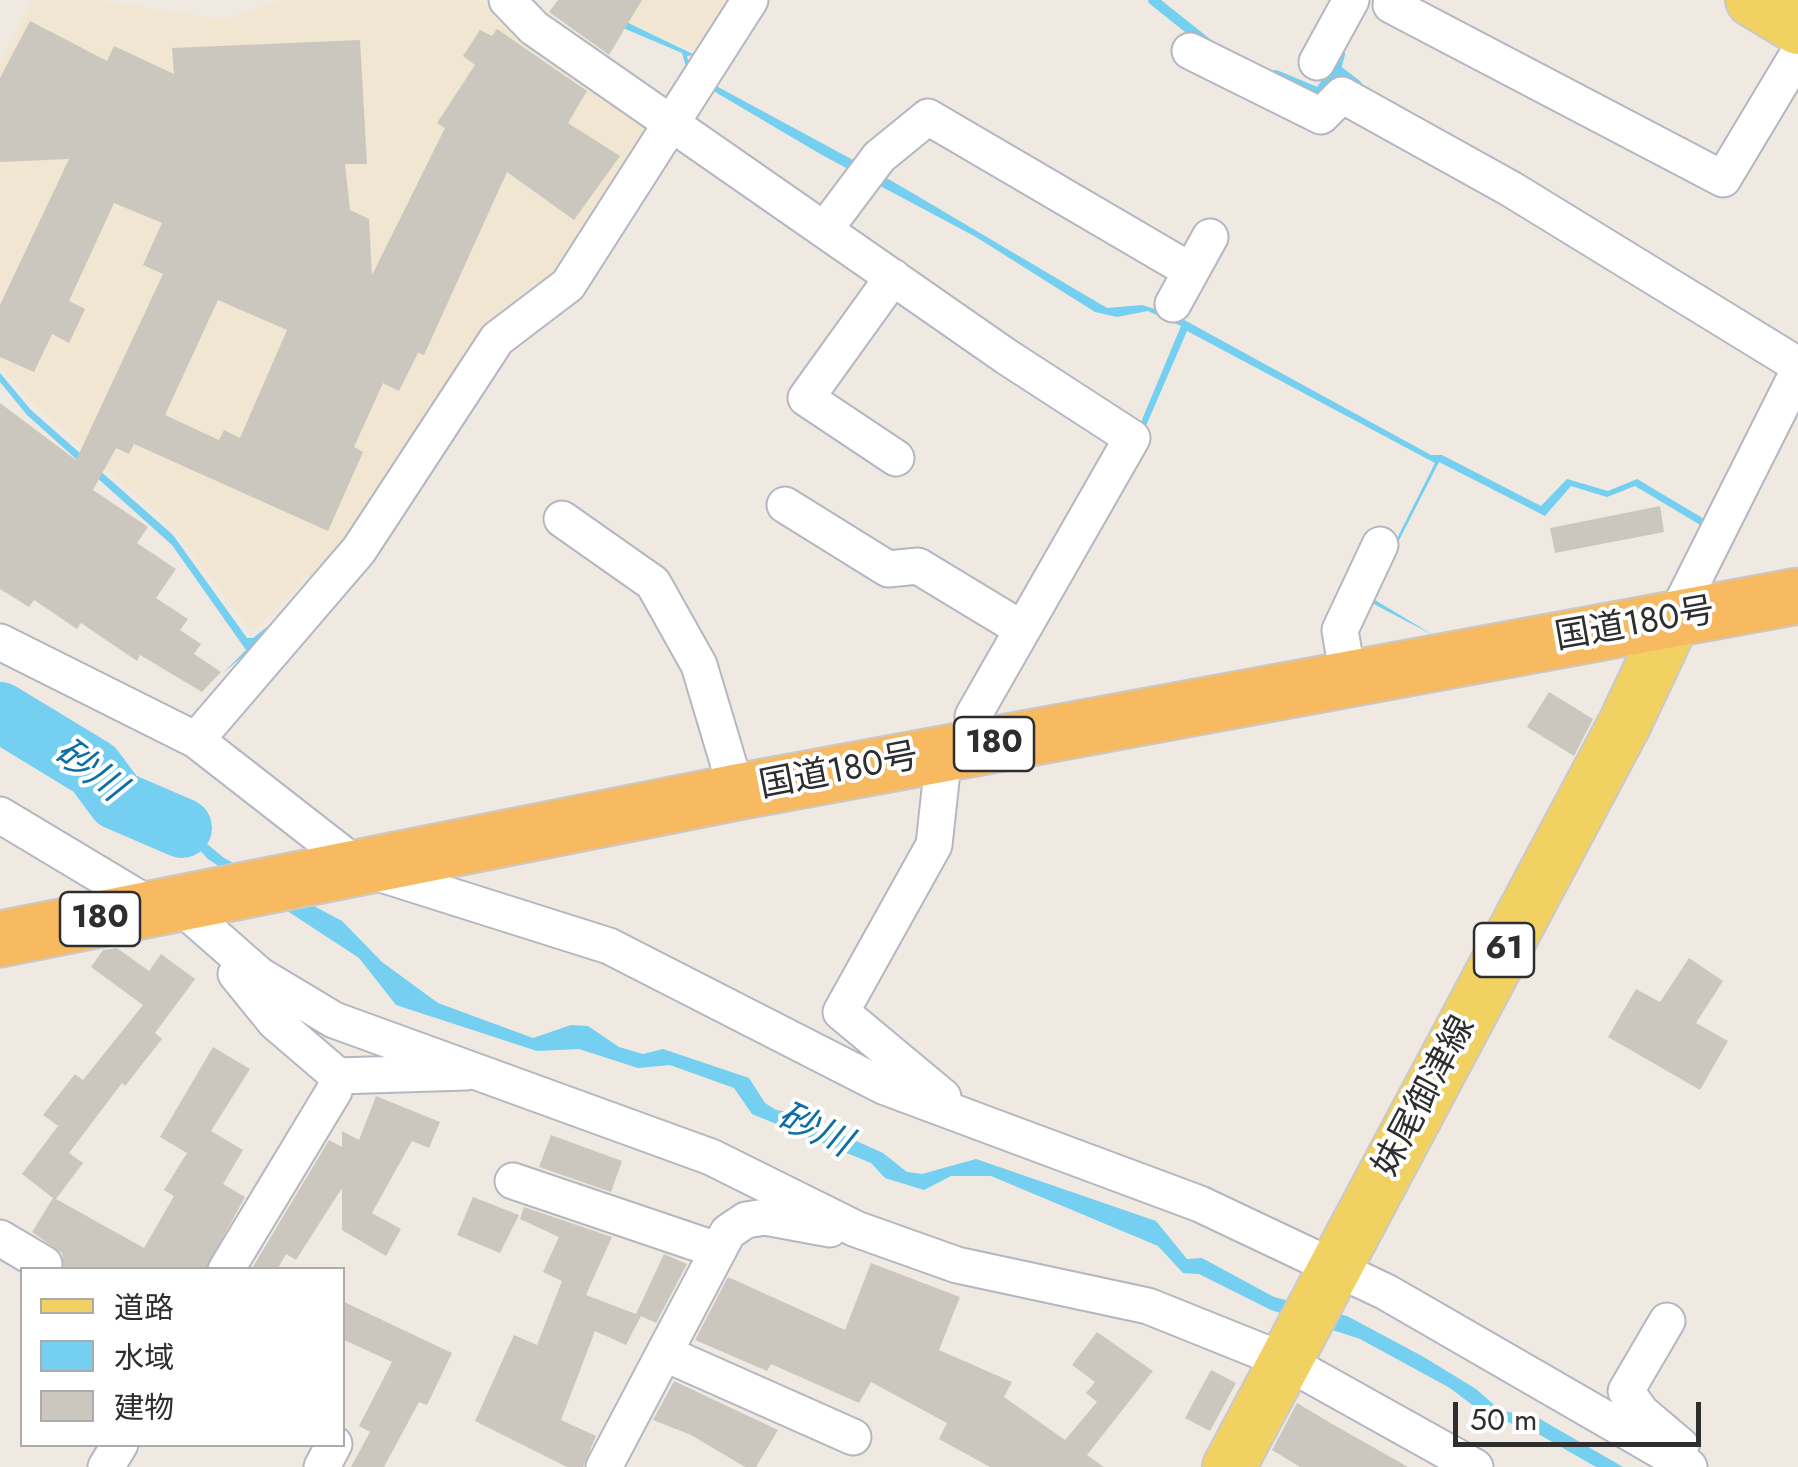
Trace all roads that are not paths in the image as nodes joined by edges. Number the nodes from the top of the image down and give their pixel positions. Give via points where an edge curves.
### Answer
1 (508, 0) edge
2 (750, 0) edge
3 (1351, 0) edge
4 (1752, 0) edge
5 (1391, 6) dead end
6 (1798, 28) edge
7 (1190, 51) dead end
8 (1798, 54) edge
9 (1317, 62) dead end
10 (673, 121) junction
11 (825, 229) junction
12 (1210, 238) dead end
13 (1191, 272) junction
14 (893, 277) junction
15 (1173, 304) dead end
16 (1798, 365) edge
17 (1798, 372) edge
18 (896, 458) dead end
19 (786, 506) dead end
20 (562, 519) dead end
21 (1380, 545) dead end
22 (1798, 596) edge
23 (1674, 618) junction
24 (1022, 629) junction
25 (0, 642) edge
26 (1348, 678) junction
27 (196, 740) junction
28 (959, 750) junction
29 (737, 792) junction
30 (0, 815) edge
31 (337, 872) junction
32 (186, 912) junction
33 (0, 939) edge
34 (476, 1070) junction
35 (338, 1076) junction
36 (971, 1119) junction
37 (513, 1181) dead end
38 (856, 1229) junction
39 (0, 1238) edge
40 (717, 1250) junction
41 (44, 1264) dead end
42 (228, 1267) edge
43 (1333, 1272) junction
44 (1667, 1321) dead end
45 (666, 1354) junction
46 (1288, 1356) junction
47 (853, 1437) dead end
48 (604, 1467) edge
49 (1229, 1467) edge
50 (1475, 1467) edge
51 (1689, 1467) edge
52 (1708, 1467) edge

1 - 10 street via 534,28
2 - 10 street
3 - 9 street
4 - 6 main road
5 - 8 street via 1723,179
7 - 16 street via 1321,116 1342,95 1511,189
10 - 11 street
10 - 27 street via 568,285 497,339 359,550
11 - 13 street via 879,157 928,118
11 - 14 street
12 - 13 street
13 - 15 street
14 - 18 street via 806,398
14 - 24 street via 1132,438
17 - 23 street
19 - 24 street via 888,569 918,566
20 - 29 street via 653,583 698,665
21 - 26 street via 1340,630
22 - 23 highway, 国道180号 / 180
23 - 26 highway, 国道180号 / 180
23 - 43 main road, 妹尾御津線 / 61
24 - 28 street
25 - 27 street
26 - 28 highway, 国道180号 / 180
27 - 31 street
28 - 29 highway, 国道180号 / 180
28 - 36 street via 934,845 841,1012
29 - 31 highway, 国道180号 / 180
30 - 32 street
31 - 32 highway, 国道180号 / 180
31 - 36 street via 609,946 883,1086
32 - 33 highway, 国道180号 / 180
32 - 34 street via 311,1009
32 - 35 street via 275,1022
34 - 35 street
34 - 38 street via 711,1156
35 - 42 street
36 - 43 street via 1200,1204
37 - 40 street
38 - 40 street via 746,1220
38 - 46 street via 957,1266 1148,1306
39 - 41 street
40 - 45 street
43 - 46 main road, 妹尾御津線 / 61
43 - 51 street
44 - 52 street via 1626,1391 1641,1412
45 - 47 street
45 - 48 street
46 - 49 main road, 妹尾御津線 / 61
46 - 50 street

